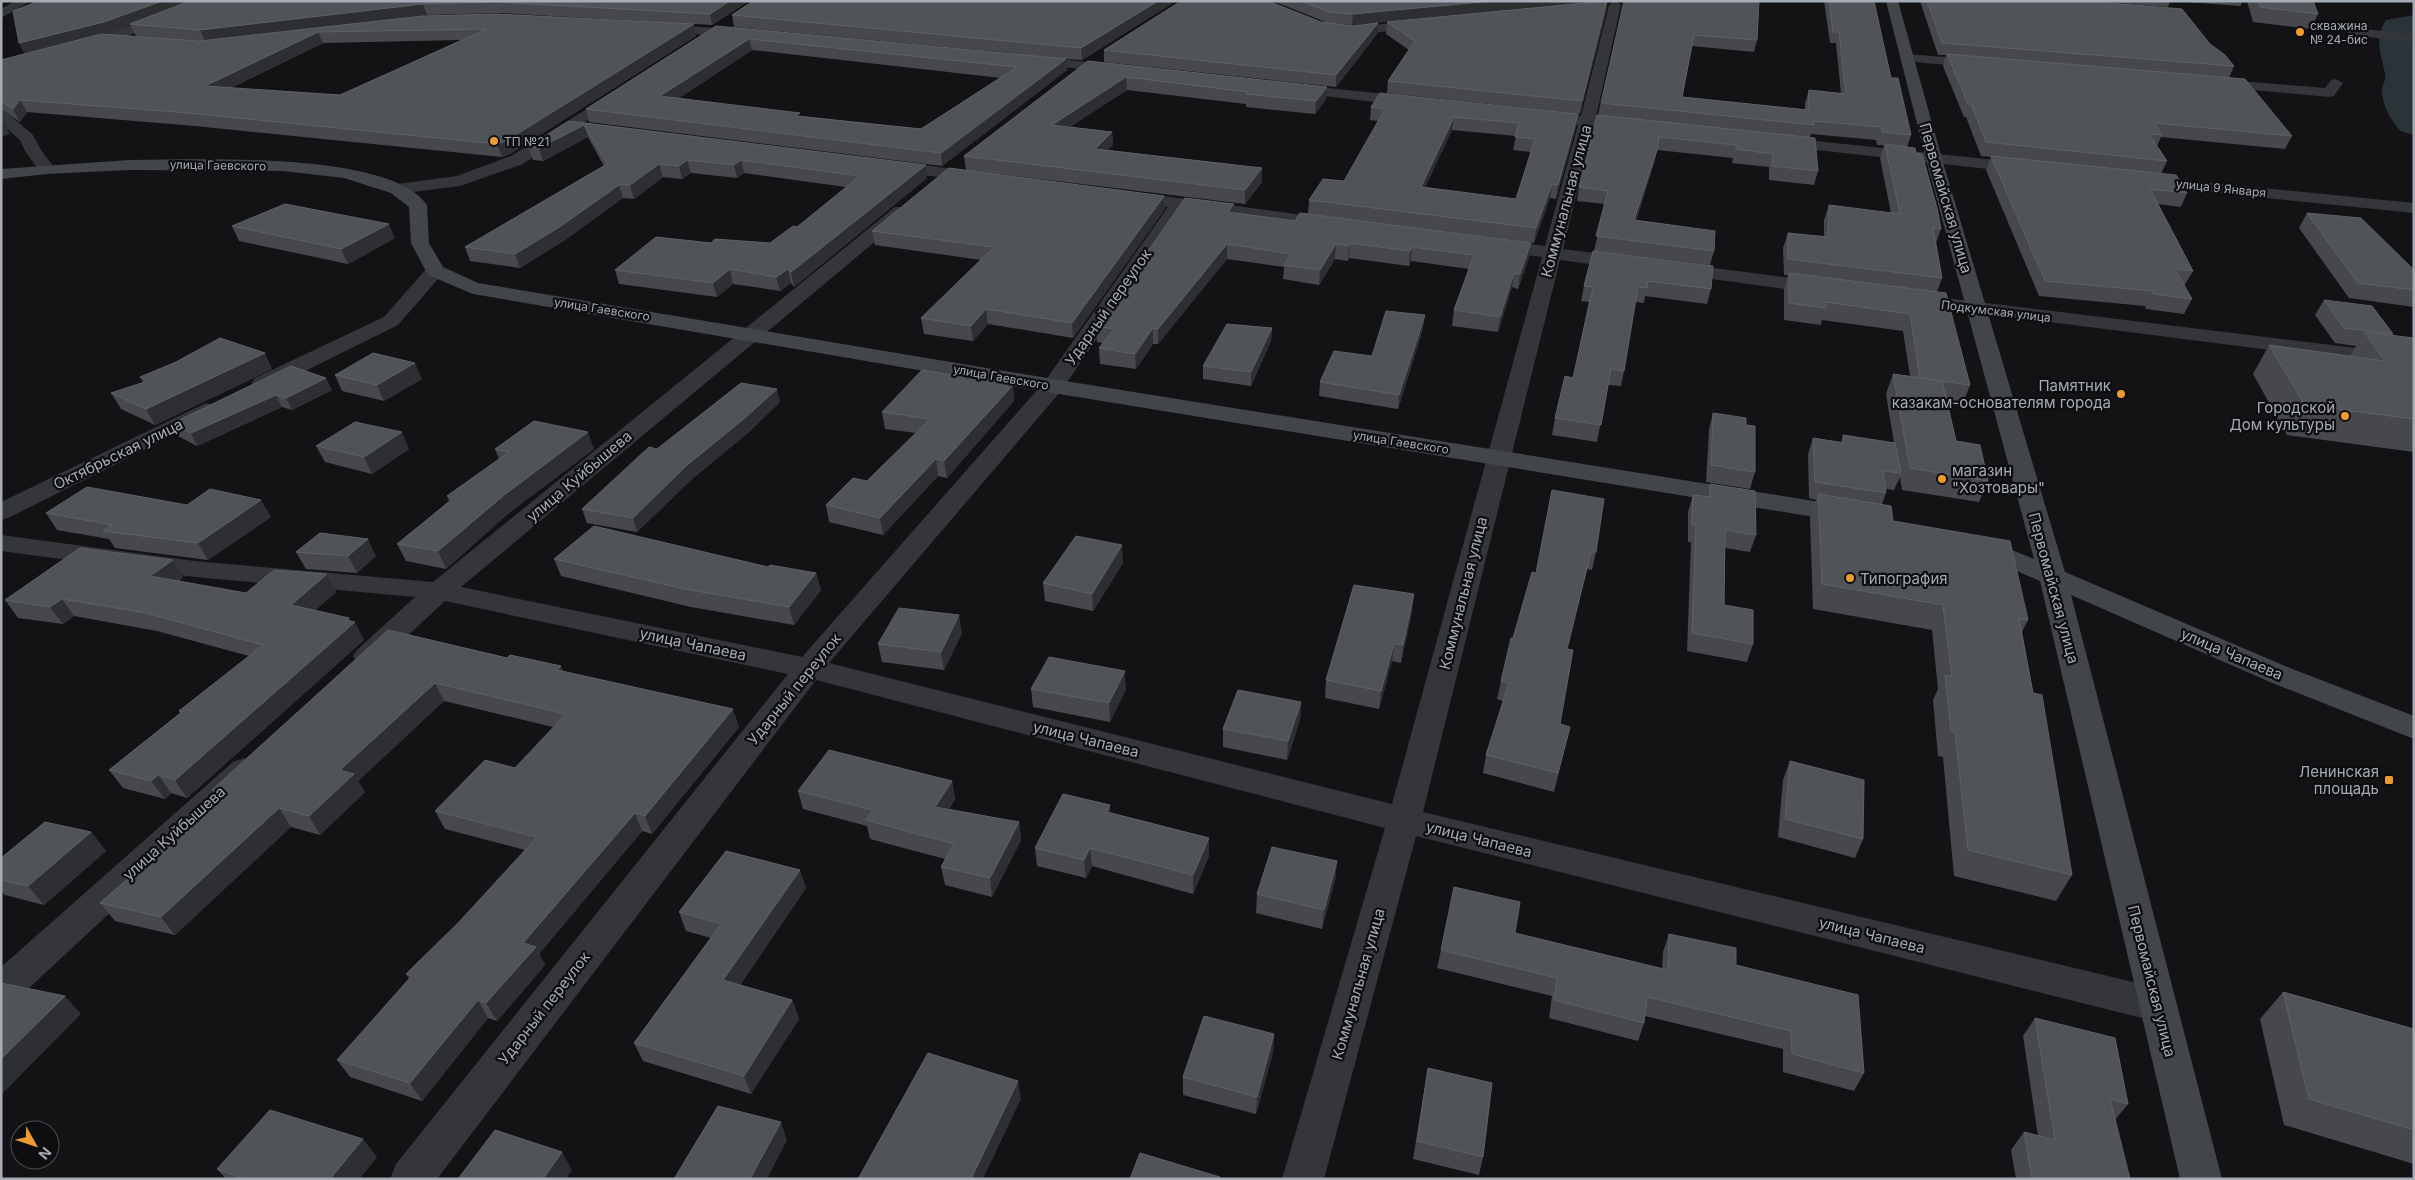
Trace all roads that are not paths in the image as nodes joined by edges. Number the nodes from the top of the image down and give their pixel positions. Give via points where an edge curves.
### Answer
1 (25, 1) edge
2 (216, 1) edge
3 (1892, 1) edge
4 (1614, 4) edge
5 (1, 14) edge
6 (738, 16) edge
7 (1439, 23) edge
8 (645, 27) edge
9 (1326, 29) edge
10 (714, 31) junction
11 (2354, 32) dead end
12 (763, 36) edge
13 (2414, 38) edge
14 (106, 39) junction
15 (142, 43) edge
16 (87, 44) edge
17 (1117, 46) edge
18 (690, 47) edge
19 (1907, 58) junction
20 (1017, 59) edge
21 (1995, 65) edge
22 (1085, 66) junction
23 (1134, 71) edge
24 (2202, 82) edge
25 (633, 84) edge
26 (1062, 84) edge
27 (2336, 84) dead end
28 (1272, 86) edge
29 (1430, 104) edge
30 (1, 115) edge
31 (1528, 115) edge
32 (1587, 121) junction
33 (567, 126) junction
34 (1646, 128) edge
35 (597, 130) edge
36 (1764, 140) edge
37 (971, 155) edge
38 (1934, 159) junction
39 (870, 164) edge
40 (47, 169) junction
41 (2042, 170) edge
42 (948, 173) junction
43 (1, 174) edge
44 (996, 179) edge
45 (2130, 179) edge
46 (397, 189) junction
47 (1112, 194) edge
48 (1180, 203) junction
49 (2414, 208) edge
50 (1347, 226) edge
51 (1474, 243) edge
52 (1553, 253) junction
53 (1640, 264) edge
54 (1660, 267) edge
55 (434, 271) junction
56 (1844, 291) edge
57 (1892, 298) edge
58 (1978, 310) junction
59 (751, 333) junction
60 (2414, 362) edge
61 (1053, 386) junction
62 (1498, 458) junction
63 (1, 512) edge
64 (1868, 518) edge
65 (1964, 538) edge
66 (1, 544) edge
67 (2052, 574) junction
68 (439, 591) junction
69 (809, 668) junction
70 (351, 671) edge
71 (2414, 728) edge
72 (264, 751) edge
73 (1404, 820) junction
74 (1, 991) edge
75 (2158, 1006) junction
76 (411, 1179) edge
77 (1303, 1179) edge
78 (2201, 1179) edge

1 - 5 street
2 - 14 street
3 - 19 main road, Первомайская улица
4 - 32 street, Коммунальная улица
6 - 10 street
7 - 9 street via 1352,31
8 - 10 street
10 - 12 street
10 - 18 street
11 - 13 street
14 - 15 street
14 - 16 street
17 - 22 street
19 - 21 street
19 - 38 main road, Первомайская улица
20 - 22 street
22 - 23 street
22 - 26 street
24 - 27 street via 2329,93
25 - 33 street
28 - 29 street
30 - 40 street via 27,138
31 - 32 street
32 - 34 street
32 - 52 street, Коммунальная улица
33 - 35 street
33 - 46 street via 517,160 460,181
36 - 38 street
37 - 42 street, улица Куйбышева
38 - 41 street
38 - 58 main road, Первомайская улица
39 - 42 street
40 - 43 main road, улица Гаевского
40 - 46 main road, улица Гаевского via 129,165 283,166 346,173
42 - 44 street
42 - 59 street, улица Куйбышева
45 - 49 street, улица 9 Января
46 - 55 main road, улица Гаевского via 418,205 420,243
47 - 48 street
48 - 50 street
48 - 61 street, Ударный переулок
51 - 52 street
52 - 53 street
52 - 62 street, Коммунальная улица
54 - 56 street
55 - 59 main road, улица Гаевского via 473,288
55 - 63 street, Октябрьская улица via 391,321
57 - 58 street, Подкумская улица
58 - 60 street, Подкумская улица
58 - 67 main road, Первомайская улица
59 - 61 main road, улица Гаевского
59 - 68 street, улица Куйбышева
61 - 62 main road, улица Гаевского
61 - 69 street, Ударный переулок
62 - 64 main road, улица Гаевского
62 - 73 street, Коммунальная улица
65 - 67 main road
66 - 68 street, улица Чапаева via 195,569
67 - 71 main road, улица Чапаева via 2253,664
67 - 75 main road, Первомайская улица
68 - 69 street, улица Чапаева
68 - 70 street, улица Куйбышева
69 - 73 street, улица Чапаева
69 - 76 street, Ударный переулок
72 - 74 street, улица Куйбышева
73 - 75 street, улица Чапаева
73 - 77 street, Коммунальная улица
75 - 78 main road, Первомайская улица

